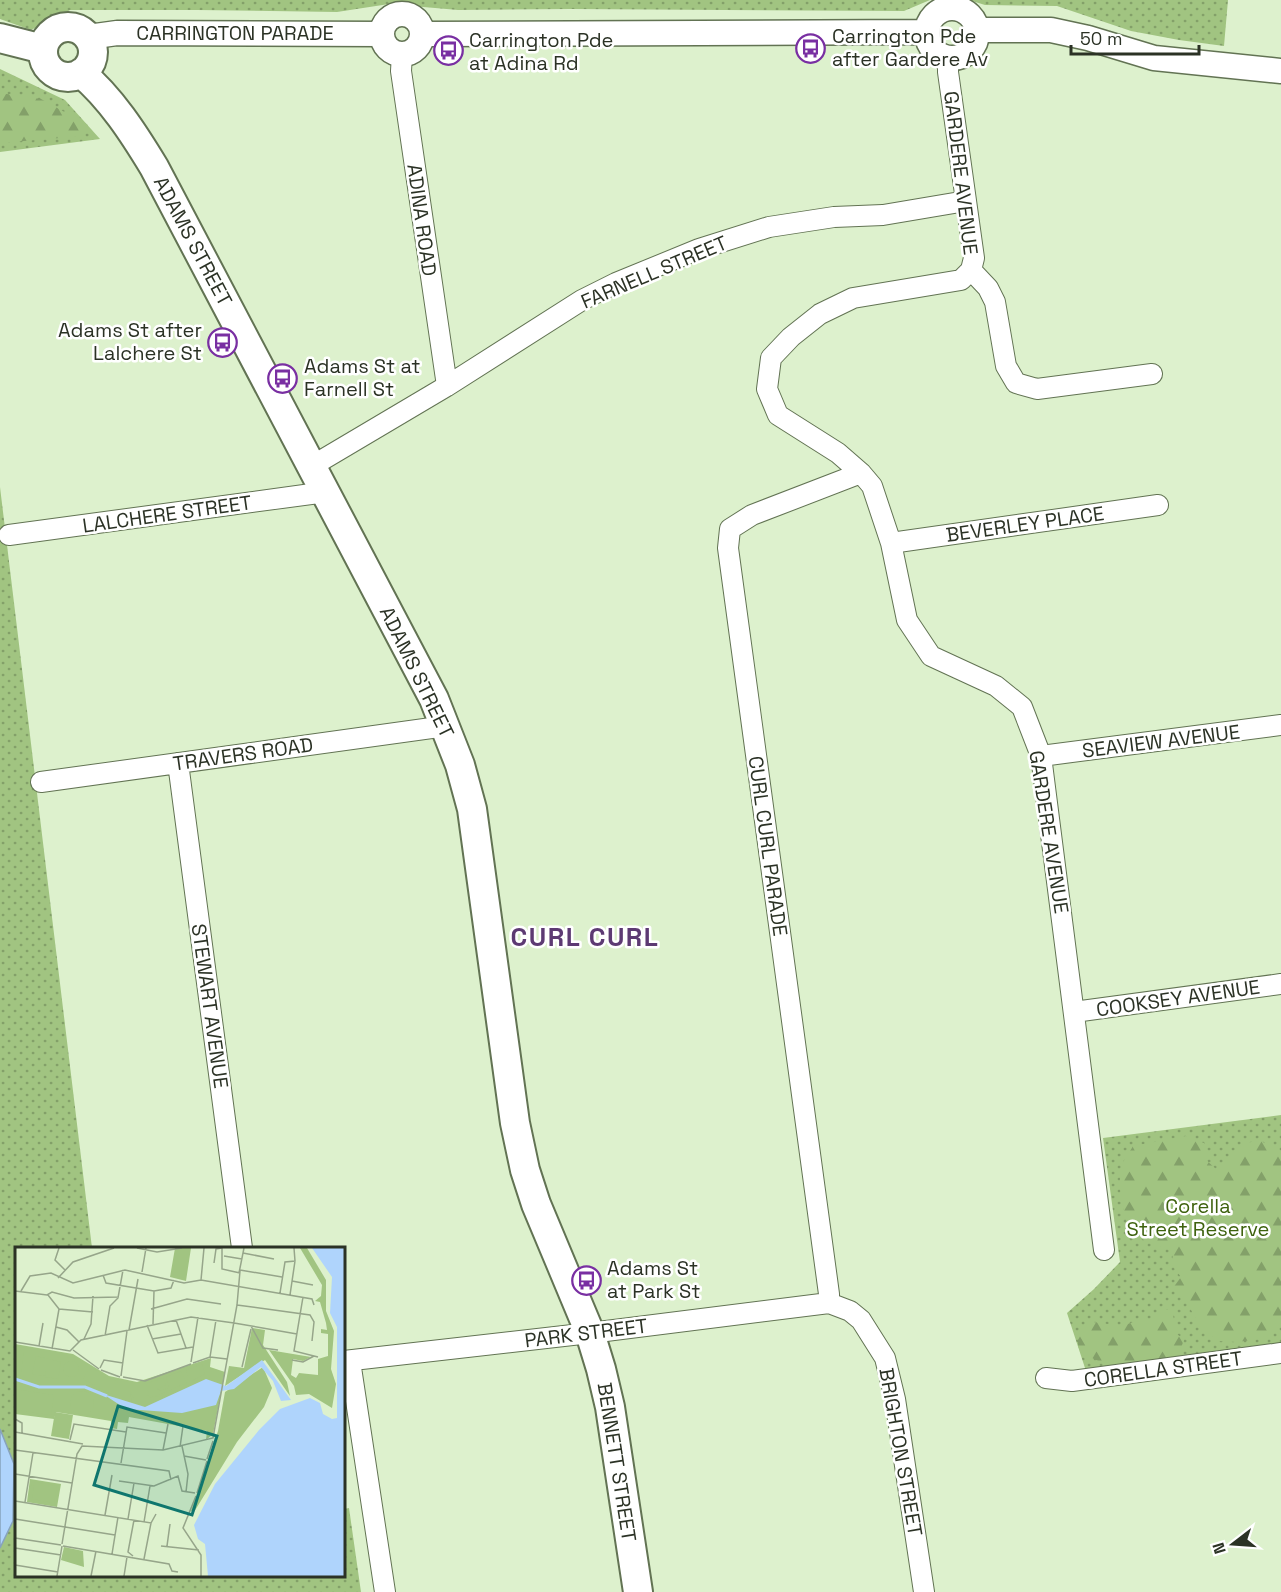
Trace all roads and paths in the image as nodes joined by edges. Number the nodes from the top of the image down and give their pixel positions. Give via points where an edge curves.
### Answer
1 (977, 30) junction
2 (926, 32) junction
3 (382, 34) junction
4 (422, 34) junction
5 (88, 37) junction
6 (0, 38) edge
7 (43, 49) junction
8 (402, 54) junction
9 (948, 58) junction
10 (1281, 71) edge
11 (81, 73) junction
12 (966, 201) junction
13 (971, 270) junction
14 (1152, 374) dead end
15 (447, 386) junction
16 (312, 466) junction
17 (861, 473) junction
18 (326, 492) junction
19 (1158, 505) dead end
20 (9, 535) dead end
21 (891, 543) junction
22 (1281, 725) edge
23 (446, 726) junction
24 (1041, 756) junction
25 (178, 763) junction
26 (41, 782) dead end
27 (1281, 984) edge
28 (1074, 1012) junction
29 (242, 1247) edge
30 (1104, 1250) dead end
31 (829, 1303) junction
32 (590, 1333) junction
33 (1281, 1353) edge
34 (347, 1361) edge
35 (1046, 1378) dead end
36 (385, 1592) edge
37 (638, 1592) edge
38 (924, 1592) edge

1 - 2 street via 965,11 948,8 932,17
1 - 9 street via 971,50 964,56
1 - 10 street via 1051,30 1154,58
2 - 4 street
2 - 9 street via 934,51
3 - 4 street via 386,21 399,14 412,16
3 - 5 street, CARRINGTON PARADE via 117,33
3 - 8 street via 390,50
4 - 8 street via 414,51
5 - 7 main road via 75,27 66,26 50,33
5 - 11 main road via 93,53
6 - 7 main road
7 - 11 main road via 46,64 58,75
8 - 15 street, ADINA ROAD via 401,71
9 - 12 street, GARDERE AVENUE
11 - 16 main road, ADAMS STREET via 112,105 154,168
12 - 13 street, GARDERE AVENUE via 974,258
12 - 15 street, FARNELL STREET via 883,215 834,217 769,227 699,249 582,300
13 - 14 street via 995,302 1006,366 1016,383 1037,389
13 - 17 street, GARDERE AVENUE via 961,280 853,298 820,314 771,358 767,388 778,415
15 - 16 street, FARNELL STREET
16 - 18 main road, ADAMS STREET
17 - 21 street, GARDERE AVENUE via 872,486
17 - 31 street, CURL CURL PARADE via 752,515 730,529 728,548
18 - 20 street, LALCHERE STREET
18 - 23 main road, ADAMS STREET
19 - 21 street, BEVERLEY PLACE
21 - 24 street, GARDERE AVENUE via 907,620 931,656 996,686 1022,707
22 - 24 street, SEAVIEW AVENUE
23 - 25 street, TRAVERS ROAD
23 - 32 main road, ADAMS STREET via 472,808 513,1113 525,1170
24 - 28 street, GARDERE AVENUE
25 - 26 street, TRAVERS ROAD
25 - 29 street, STEWART AVENUE
27 - 28 street, COOKSEY AVENUE
28 - 30 street, GARDERE AVENUE
31 - 32 street, PARK STREET
31 - 38 street, BRIGHTON STREET via 861,1320 885,1358 895,1399
32 - 34 street, PARK STREET
32 - 37 main road, BENNETT STREET via 610,1407
33 - 35 street, CORELLA STREET via 1072,1381
34 - 36 street

